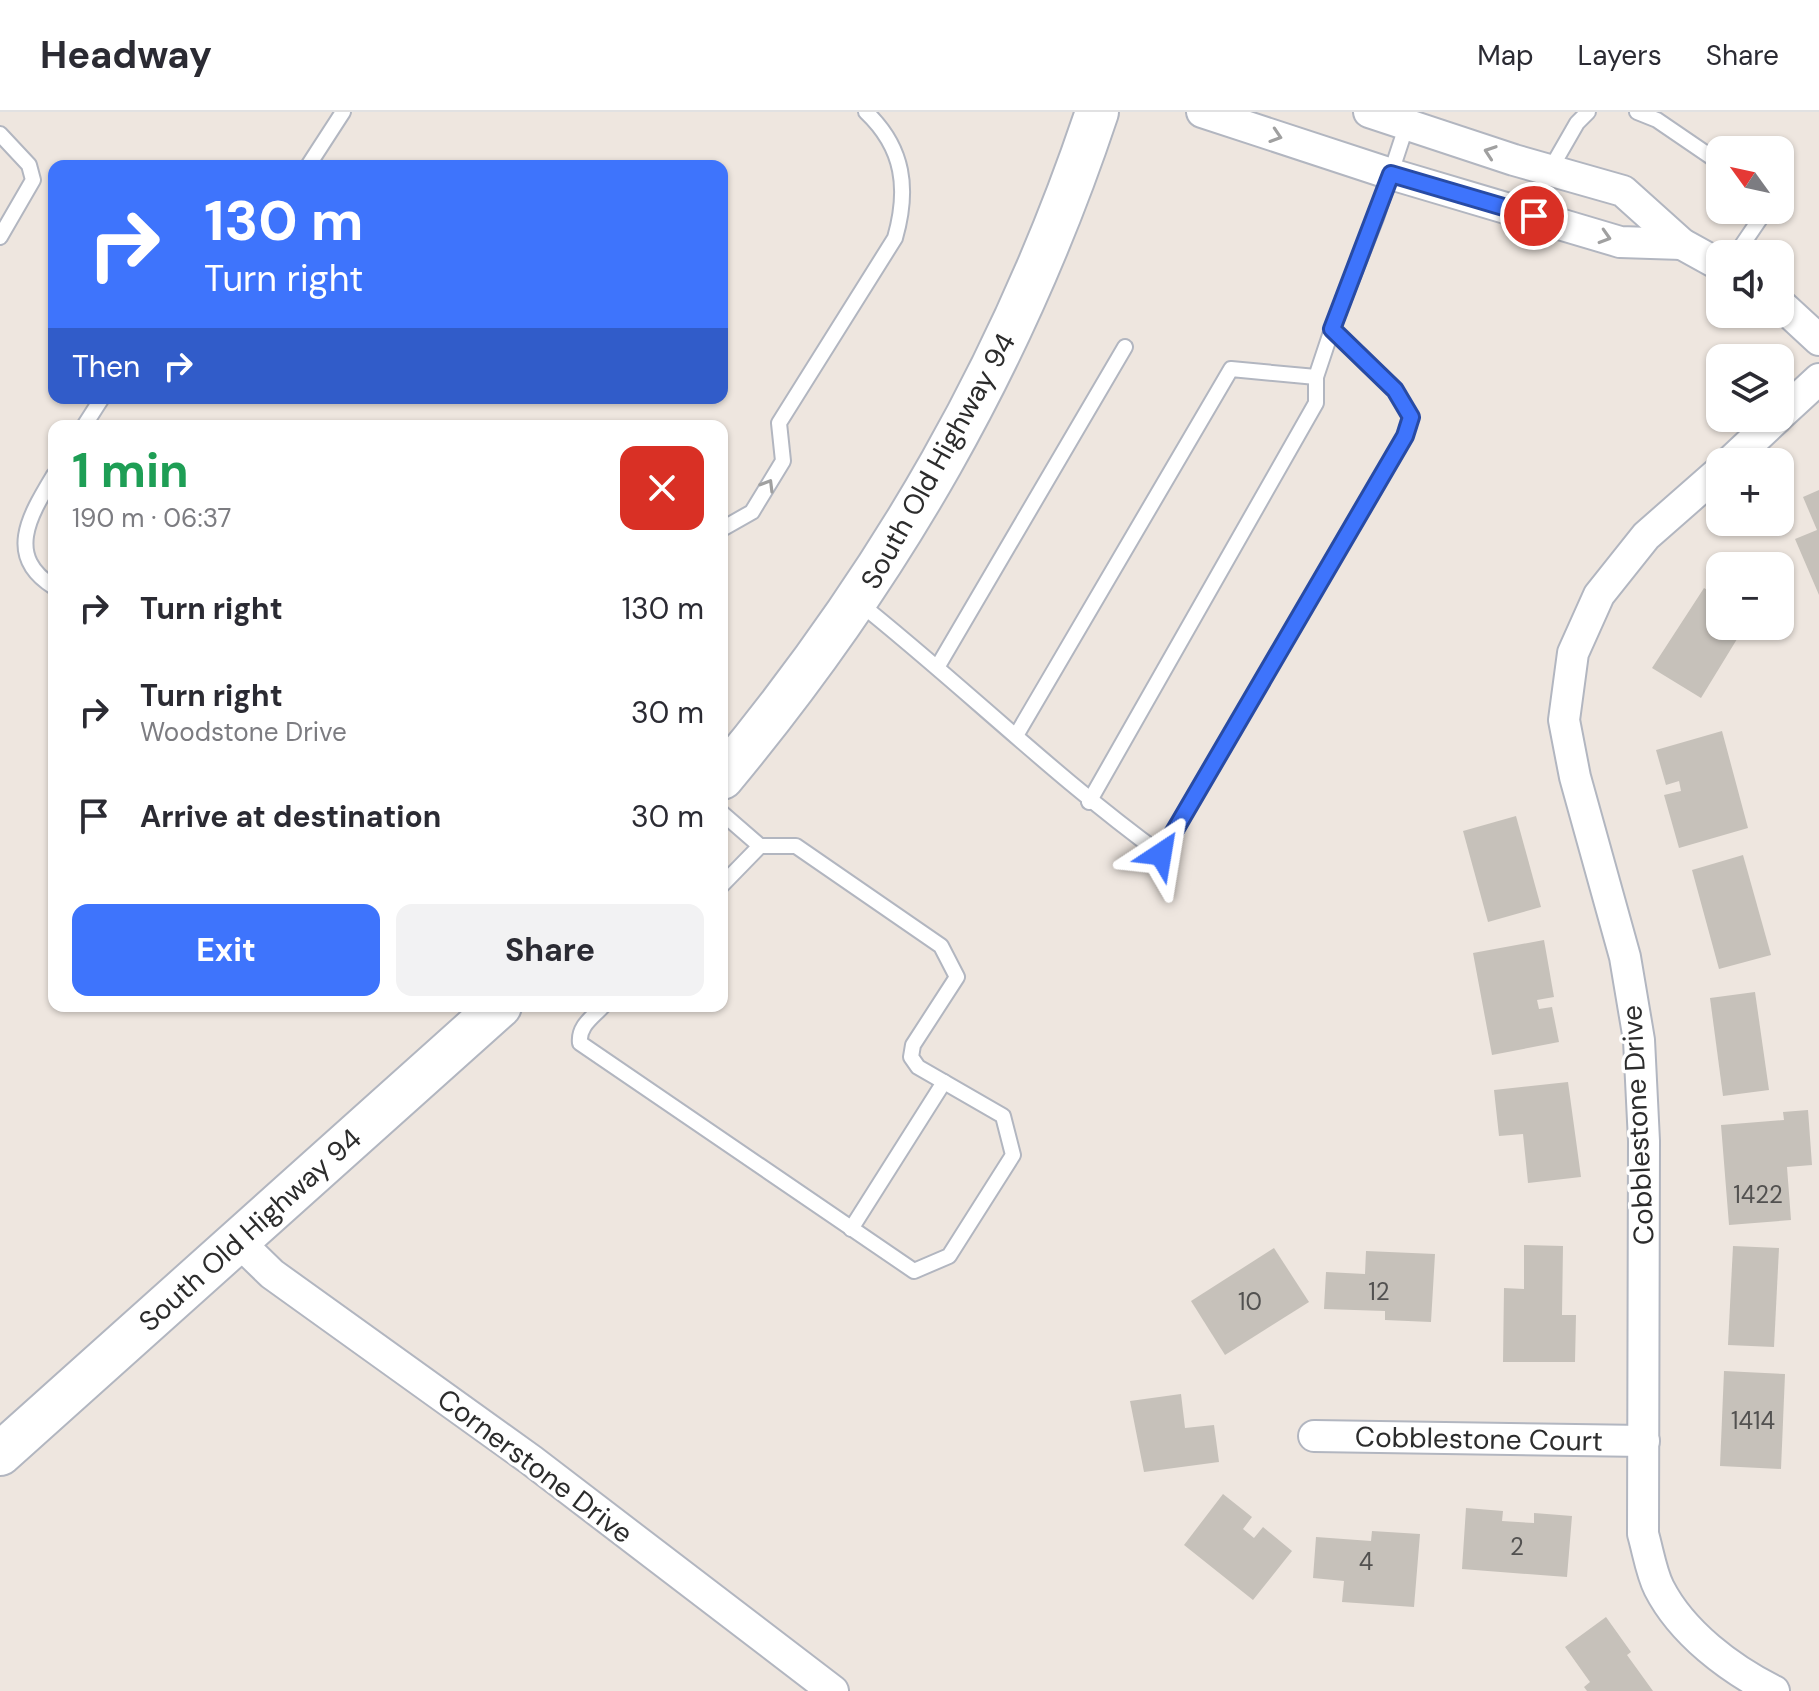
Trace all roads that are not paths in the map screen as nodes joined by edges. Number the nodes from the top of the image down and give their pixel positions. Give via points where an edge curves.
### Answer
1 (343, 112) edge
2 (866, 112) edge
3 (1097, 112) edge
4 (1202, 112) edge
5 (1588, 112) edge
6 (1637, 112) edge
7 (1390, 117) edge
8 (0, 134) edge
9 (1706, 153) edge
10 (312, 160) edge
11 (1550, 170) junction
12 (1391, 174) junction
13 (0, 237) edge
14 (1682, 244) junction
15 (1706, 257) edge
16 (1794, 317) edge
17 (1332, 329) junction
18 (1819, 340) edge
19 (1125, 347) dead end
20 (1316, 377) junction
21 (1819, 379) edge
22 (1794, 402) edge
23 (1762, 432) edge
24 (1745, 448) edge
25 (1706, 483) edge
26 (48, 485) edge
27 (728, 526) edge
28 (48, 583) edge
29 (858, 602) junction
30 (938, 666) junction
31 (1017, 734) junction
32 (728, 771) edge
33 (1089, 802) junction
34 (728, 818) edge
35 (760, 846) junction
36 (728, 879) edge
37 (493, 1012) edge
38 (597, 1012) edge
39 (944, 1082) junction
40 (851, 1229) junction
41 (237, 1240) junction
42 (1314, 1436) dead end
43 (1644, 1441) junction
44 (0, 1454) edge
45 (833, 1691) edge
46 (1774, 1691) edge

1 - 10 lane
27 -> 2 lane via 752,512 783,461 779,423 895,238 904,208 898,157 887,132
3 - 29 main road, South Old Highway 94 via 1073,187 1006,344 924,496
4 -> 12 street
5 - 11 lane
6 - 9 lane
11 -> 7 street
7 - 12 lane
8 - 13 lane via 29,165 33,180
11 - 14 street via 1623,191
12 -> 14 street via 1620,242
12 - 17 lane
14 - 15 street
16 - 18 street
17 - 20 lane
17 - 33 lane via 1395,390 1411,417 1405,436 1161,854
19 - 30 lane
20 - 31 lane via 1231,369
20 - 33 lane via 1316,403
21 - 22 street
23 - 24 street
25 - 43 street, Cobblestone Drive via 1646,536 1599,595 1573,653 1564,720 1625,957 1639,1040
26 - 28 lane via 28,517 25,555
29 - 30 lane
29 - 32 main road, South Old Highway 94
30 - 31 lane
31 - 33 lane
34 - 35 lane
35 - 36 lane
35 - 39 lane via 796,846 941,946 957,977 913,1045 911,1057
37 - 41 main road, South Old Highway 94
38 - 40 lane via 584,1025 580,1043
39 - 40 lane
39 - 40 lane via 1003,1116 1013,1155 949,1256 914,1271
41 - 44 main road, South Old Highway 94
41 - 45 street, Cornerstone Drive via 272,1274 531,1460
42 - 43 street, Cobblestone Court
43 - 46 street, Cobblestone Drive via 1643,1534 1659,1588 1696,1638

